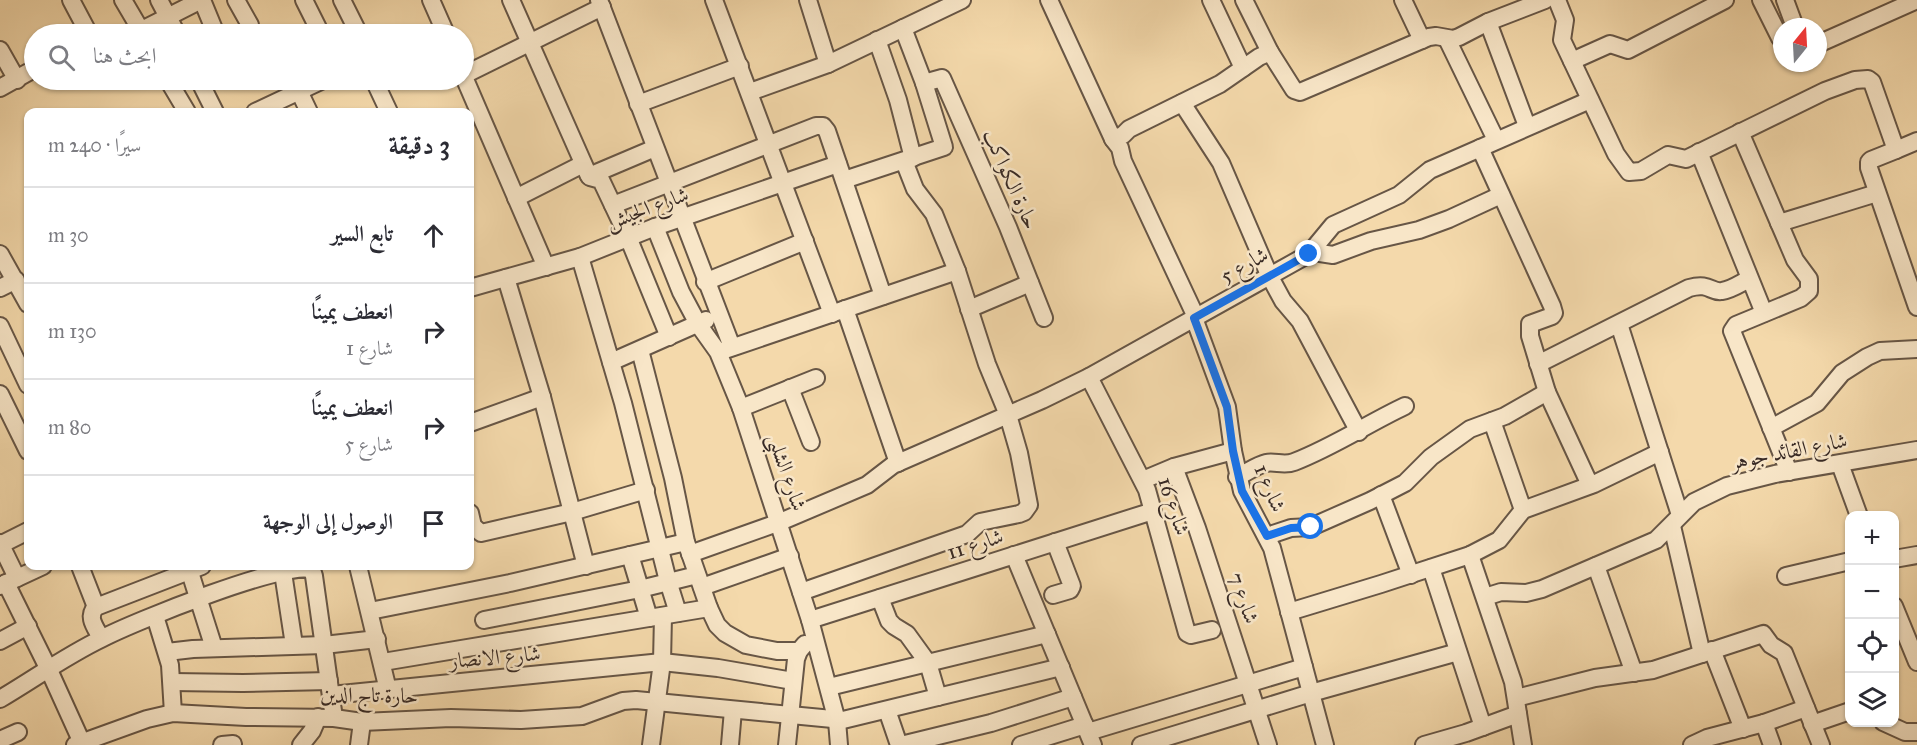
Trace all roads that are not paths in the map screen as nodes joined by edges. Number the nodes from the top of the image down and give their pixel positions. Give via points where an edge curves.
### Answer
1 (71, 0) edge
2 (123, 0) edge
3 (159, 0) edge
4 (201, 0) edge
5 (237, 0) edge
6 (304, 0) edge
7 (342, 0) edge
8 (431, 0) edge
9 (511, 0) edge
10 (714, 0) edge
11 (808, 0) edge
12 (962, 0) edge
13 (1049, 0) edge
14 (1211, 0) edge
15 (1244, 0) edge
16 (1403, 0) edge
17 (1545, 0) edge
18 (1557, 0) edge
19 (1725, 0) edge
20 (1761, 0) edge
21 (1785, 0) edge
22 (1917, 0) edge
23 (600, 4) edge
24 (168, 16) junction
25 (1792, 18) edge
26 (1488, 22) junction
27 (83, 24) edge
28 (137, 24) edge
29 (156, 24) edge
30 (172, 24) edge
31 (212, 24) edge
32 (249, 24) edge
33 (316, 24) edge
34 (354, 24) edge
35 (442, 24) edge
36 (1773, 24) edge
37 (903, 28) junction
38 (1447, 39) junction
39 (877, 40) junction
40 (1422, 40) junction
41 (1827, 40) edge
42 (530, 43) junction
43 (0, 50) edge
44 (1270, 52) junction
45 (1572, 61) junction
46 (828, 64) junction
47 (740, 66) junction
48 (1243, 68) junction
49 (474, 71) edge
50 (24, 75) edge
51 (17, 80) junction
52 (924, 82) junction
53 (0, 88) edge
54 (174, 90) edge
55 (204, 90) edge
56 (379, 90) edge
57 (468, 90) edge
58 (299, 91) joint
59 (750, 92) junction
60 (1590, 100) junction
61 (1182, 103) junction
62 (638, 104) junction
63 (185, 108) edge
64 (213, 108) edge
65 (263, 108) edge
66 (307, 108) edge
67 (387, 108) edge
68 (472, 108) edge
69 (474, 116) edge
70 (1527, 126) junction
71 (478, 132) edge
72 (1740, 132) junction
73 (1113, 139) junction
74 (1496, 140) junction
75 (1917, 141) edge
76 (770, 144) junction
77 (655, 148) junction
78 (1480, 148) junction
79 (1896, 150) junction
80 (1699, 152) junction
81 (908, 159) junction
82 (586, 170) junction
83 (841, 172) junction
84 (669, 183) junction
85 (784, 183) junction
86 (1877, 193) junction
87 (1501, 195) junction
88 (516, 198) junction
89 (613, 205) junction
90 (683, 218) junction
91 (1779, 223) junction
92 (655, 227) junction
93 (628, 237) junction
94 (806, 241) junction
95 (1315, 248) junction
96 (0, 254) edge
97 (580, 257) junction
98 (546, 267) junction
99 (957, 272) junction
100 (1270, 277) junction
101 (506, 278) junction
102 (1749, 279) junction
103 (16, 280) junction
104 (705, 282) junction
105 (1030, 283) junction
106 (474, 287) edge
107 (0, 288) edge
108 (24, 296) edge
109 (883, 296) junction
110 (1917, 307) edge
111 (969, 309) junction
112 (838, 311) junction
113 (1764, 313) junction
114 (718, 314) junction
115 (1044, 318) dead end
116 (1195, 318) junction
117 (698, 324) junction
118 (1619, 324) junction
119 (0, 326) edge
120 (669, 337) junction
121 (1917, 349) edge
122 (640, 350) junction
123 (725, 350) junction
124 (611, 362) junction
125 (1539, 364) junction
126 (24, 376) edge
127 (1089, 377) junction
128 (816, 378) dead end
129 (790, 388) junction
130 (1547, 392) junction
131 (0, 394) edge
132 (542, 397) junction
133 (1405, 406) dead end
134 (741, 408) junction
135 (1008, 415) junction
136 (1492, 421) junction
137 (474, 422) edge
138 (1771, 428) junction
139 (1359, 432) junction
140 (810, 442) dead end
141 (20, 444) edge
142 (1917, 450) edge
143 (1233, 451) junction
144 (1660, 452) junction
145 (898, 463) junction
146 (1840, 464) junction
147 (1174, 467) junction
148 (1789, 472) junction
149 (1237, 477) junction
150 (1143, 480) junction
151 (1590, 485) junction
152 (646, 490) junction
153 (1382, 495) junction
154 (1523, 510) junction
155 (1154, 511) junction
156 (1857, 511) edge
157 (572, 512) junction
158 (1676, 520) junction
159 (780, 522) junction
160 (474, 527) edge
161 (24, 533) edge
162 (1267, 536) junction
163 (1054, 542) junction
164 (0, 544) edge
165 (660, 547) junction
166 (688, 548) junction
167 (630, 555) junction
168 (1014, 555) junction
169 (1470, 555) junction
170 (1917, 555) edge
171 (790, 556) junction
172 (1899, 558) edge
173 (1845, 562) edge
174 (586, 566) junction
175 (1596, 566) junction
176 (1431, 568) junction
177 (34, 570) edge
178 (82, 570) edge
179 (187, 570) edge
180 (195, 570) edge
181 (277, 570) edge
182 (282, 570) edge
183 (312, 570) edge
184 (359, 570) edge
185 (1411, 575) junction
186 (1786, 576) dead end
187 (700, 581) junction
188 (7, 582) edge
189 (668, 582) junction
190 (640, 589) junction
191 (801, 592) junction
192 (1053, 595) dead end
193 (1485, 597) junction
194 (200, 598) junction
195 (880, 598) junction
196 (96, 607) junction
197 (709, 608) junction
198 (370, 611) junction
199 (1289, 612) junction
200 (155, 616) junction
201 (663, 616) junction
202 (1899, 618) edge
203 (484, 620) dead end
204 (810, 620) junction
205 (28, 626) junction
206 (1212, 630) dead end
207 (1047, 634) junction
208 (101, 638) junction
209 (377, 639) junction
210 (816, 640) junction
211 (0, 641) edge
212 (294, 645) junction
213 (324, 645) junction
214 (214, 648) junction
215 (799, 651) junction
216 (167, 652) junction
217 (1458, 652) junction
218 (1707, 652) junction
219 (383, 662) junction
220 (662, 662) junction
221 (1917, 662) edge
222 (928, 663) junction
223 (1061, 668) junction
224 (1304, 668) junction
225 (49, 670) junction
226 (1634, 673) junction
227 (793, 681) junction
228 (172, 682) junction
229 (1249, 683) junction
230 (829, 687) junction
231 (330, 688) junction
232 (388, 690) junction
233 (1311, 693) junction
234 (938, 697) junction
235 (1073, 697) junction
236 (0, 699) edge
237 (658, 700) junction
238 (1517, 706) junction
239 (1257, 709) junction
240 (733, 710) junction
241 (887, 710) junction
242 (1845, 712) edge
243 (174, 713) junction
244 (790, 716) junction
245 (1809, 716) junction
246 (326, 717) junction
247 (837, 721) junction
248 (362, 722) junction
249 (1764, 723) junction
250 (1483, 727) junction
251 (1893, 727) edge
252 (1743, 729) junction
253 (18, 732) dead end
254 (1917, 732) edge
255 (1089, 734) edge
256 (1468, 739) edge
257 (0, 740) edge
258 (80, 744) edge
259 (300, 745) edge
260 (359, 745) edge
261 (651, 745) edge
262 (730, 745) edge
263 (787, 745) edge
264 (839, 745) edge
265 (900, 745) edge
266 (1021, 745) edge
267 (1141, 745) edge
268 (1268, 745) edge
269 (1325, 745) edge
270 (1424, 745) edge
271 (1523, 745) edge
272 (1692, 745) edge
273 (1773, 745) edge
274 (1821, 745) edge

1 - 27 street
2 - 28 street
3 - 24 street
4 - 24 street
4 - 31 street
5 - 32 street
6 - 33 street
7 - 34 street
8 - 35 street
9 - 42 street
10 - 47 street
11 - 46 street
12 - 37 street
13 - 73 street, شارع 1
14 - 48 street
15 - 44 street
16 - 40 street
17 - 26 street
18 - 45 street via 1564,20 1562,39
19 - 45 street via 1628,50 1610,44
20 - 36 street
21 - 25 street
22 - 41 street
23 - 42 street
23 - 62 street
24 - 29 street
24 - 30 street
26 - 38 street
26 - 70 street
37 - 39 street
37 - 52 street
38 - 40 street via 1436,36
38 - 74 street
39 - 46 street
39 - 81 street via 898,100
40 - 44 street via 1300,92 1294,90
42 - 49 street
42 - 82 street
43 - 51 street
44 - 48 street
45 - 60 street
46 - 59 street
47 - 59 street
47 - 62 street
48 - 61 street
50 - 51 street
51 - 53 street
52 - 81 street, شارع الجيش via 944,147
52 - 105 street, حارة الكواكب via 942,78
54 - 63 street
55 - 64 street
56 - 67 street
57 - 68 street
58 - 65 street
58 - 66 street
59 - 76 street
60 - 70 street, شارع 5
60 - 80 street via 1629,172 1641,171 1668,155 1686,159
61 - 73 street
61 - 100 street via 1221,163
62 - 77 street
69 - 71 street
70 - 74 street, شارع 5
71 - 88 street
72 - 79 street via 1825,91 1868,79
72 - 80 street
72 - 91 street
73 - 116 street, شارع 1
74 - 78 street, شارع 5
75 - 79 street
76 - 83 street via 823,126
76 - 84 street
76 - 85 street
77 - 82 street
77 - 84 street
78 - 87 street
78 - 95 street, شارع 5 via 1430,170 1399,195 1338,221
79 - 86 street via 1869,162
80 - 102 street
81 - 83 street, شارع الجيش
81 - 99 street via 915,189 934,214
82 - 88 street
82 - 89 street via 601,180
83 - 85 street, شارع الجيش
83 - 109 street
84 - 89 street
84 - 90 street
85 - 90 street, شارع الجيش
85 - 94 street
86 - 91 street
86 - 110 street
87 - 95 street via 1419,230 1333,255
87 - 125 street via 1554,310 1552,316 1529,326
88 - 98 street
89 - 93 street
90 - 92 street, شارع الجيش
90 - 104 street
91 - 113 street via 1810,288 1801,298
92 - 93 street, شارع الجيش
92 - 117 street, شارع الشلبى
93 - 97 street, شارع الجيش
93 - 120 street
94 - 104 street
94 - 112 street
95 - 100 street, شارع 5
96 - 103 street
97 - 98 street, شارع الجيش
97 - 124 street
98 - 101 street, شارع الجيش
99 - 109 street
99 - 111 street
100 - 116 street, شارع 5
100 - 139 street via 1300,321
101 - 106 street, شارع الجيش
101 - 132 street
102 - 113 street
102 - 118 street via 1723,291 1703,285 1689,288
103 - 107 street
103 - 108 street
104 - 114 street
105 - 111 street
105 - 115 street, حارة الكواكب
109 - 112 street
111 - 135 street
112 - 123 street
112 - 145 street
113 - 138 street via 1736,325 1732,331
114 - 117 street
114 - 123 street
116 - 127 street, شارع 5
116 - 143 street, شارع 1 via 1227,407
117 - 120 street
117 - 123 street, شارع الشلبى
118 - 125 street
118 - 144 street
119 - 126 street
120 - 122 street
121 - 138 street via 1880,351 1866,357 1842,373 1816,403
122 - 124 street
122 - 166 street
123 - 134 street, شارع الشلبى
124 - 152 street
125 - 130 street
127 - 135 street, شارع 5
127 - 150 street, شارع 16
128 - 129 street
129 - 134 street
129 - 140 street
130 - 136 street
130 - 151 street
131 - 141 street
132 - 137 street
132 - 157 street
133 - 139 street
134 - 159 street, شارع الشلبى
135 - 145 street, شارع 5
135 - 191 street via 1029,499 1024,512 980,522 967,534
136 - 153 street via 1470,429 1431,457 1405,483
136 - 154 street
138 - 148 street
139 - 149 street via 1293,462 1266,463
142 - 146 street, شارع القائد جوهر
143 - 147 street
143 - 149 street, شارع 1
144 - 151 street
144 - 158 street
145 - 159 street, شارع 5 via 867,485
146 - 148 street, شارع القائد جوهر
146 - 156 street
147 - 150 street
147 - 229 street, شارع 7
148 - 158 street, شارع القائد جوهر via 1727,486 1694,502
149 - 162 street, شارع 1
150 - 155 street, شارع 16
151 - 154 street
152 - 157 street
152 - 165 street
153 - 162 street via 1311,527 1291,528
153 - 185 street
154 - 169 street via 1499,540
155 - 163 street, شارع 11
155 - 206 street, شارع 16 via 1187,633
157 - 160 street via 481,533
157 - 174 street
158 - 175 street, شارع القائد جوهر via 1656,540
158 - 218 street
159 - 166 street, شارع 5
159 - 171 street, شارع الشلبى
161 - 164 street
162 - 199 street, شارع 1
163 - 168 street, شارع 11
163 - 192 street via 1072,588
164 - 188 street
165 - 166 street, شارع 5
165 - 167 street, شارع 5
165 - 189 street
166 - 187 street
167 - 174 street, شارع 5
167 - 190 street
168 - 195 street, شارع 11
168 - 207 street
169 - 176 street
169 - 193 street
170 - 172 street
171 - 187 street
171 - 191 street, شارع الشلبى
173 - 186 street
174 - 198 street, شارع 5
175 - 193 street, شارع القائد جوهر via 1542,589
175 - 226 street
176 - 185 street
176 - 217 street
177 - 188 street
178 - 196 street
179 - 196 street
180 - 194 street
181 - 194 street
182 - 212 street
183 - 213 street
184 - 198 street
185 - 199 street
187 - 189 street
187 - 197 street
188 - 205 street
189 - 190 street
189 - 201 street
190 - 201 street
190 - 203 street
191 - 204 street, شارع الشلبى
193 - 238 street
194 - 200 street
194 - 214 street
195 - 204 street, شارع 11
195 - 222 street via 889,621 907,634
196 - 208 street via 92,621
197 - 201 street
197 - 215 street via 717,625 735,640 759,649
198 - 209 street
199 - 224 street, شارع 1
200 - 208 street
200 - 216 street
201 - 219 street
201 - 220 street
202 - 221 street
204 - 210 street, شارع الشلبى
205 - 211 street
205 - 225 street
207 - 222 street
207 - 223 street
208 - 225 street
209 - 213 street
209 - 219 street
210 - 215 street
210 - 230 street, شارع الشلبى
212 - 213 street
212 - 214 street
213 - 231 street
214 - 216 street
215 - 227 street
216 - 228 street
217 - 233 street
217 - 250 street
218 - 226 street
218 - 245 street via 1765,636 1784,653
218 - 252 street
219 - 232 street
220 - 227 street, شارع الانصار
220 - 232 street, شارع الانصار
220 - 237 street
222 - 230 street
222 - 234 street
223 - 234 street, حارة تاج الدين
223 - 235 street
224 - 229 street
224 - 233 street, شارع 1
225 - 236 street
225 - 258 street
226 - 238 street via 1595,678
227 - 244 street
228 - 231 street, شارع الانصار
228 - 243 street
229 - 239 street, شارع 7
229 - 255 street
230 - 247 street, شارع الشلبى
231 - 232 street, شارع الانصار
231 - 246 street
233 - 239 street
233 - 269 street, شارع 1
234 - 241 street, حارة تاج الدين
235 - 255 street
235 - 265 street via 980,726
237 - 240 street, حارة تاج الدين
237 - 248 street, حارة تاج الدين via 623,701 592,714 554,719
237 - 261 street
238 - 250 street
238 - 271 street
239 - 267 street
239 - 268 street, شارع 7
240 - 244 street, حارة تاج الدين
240 - 262 street
241 - 247 street, حارة تاج الدين
241 - 265 street
242 - 245 street
243 - 246 street, حارة تاج الدين
243 - 258 street, حارة تاج الدين via 147,718
244 - 247 street, حارة تاج الدين
244 - 263 street
245 - 249 street
245 - 274 street
246 - 248 street, حارة تاج الدين
246 - 259 street
247 - 264 street, شارع الشلبى
248 - 260 street
249 - 252 street
249 - 273 street
250 - 256 street
251 - 254 street
252 - 272 street
253 - 257 street
255 - 266 street
256 - 270 street

